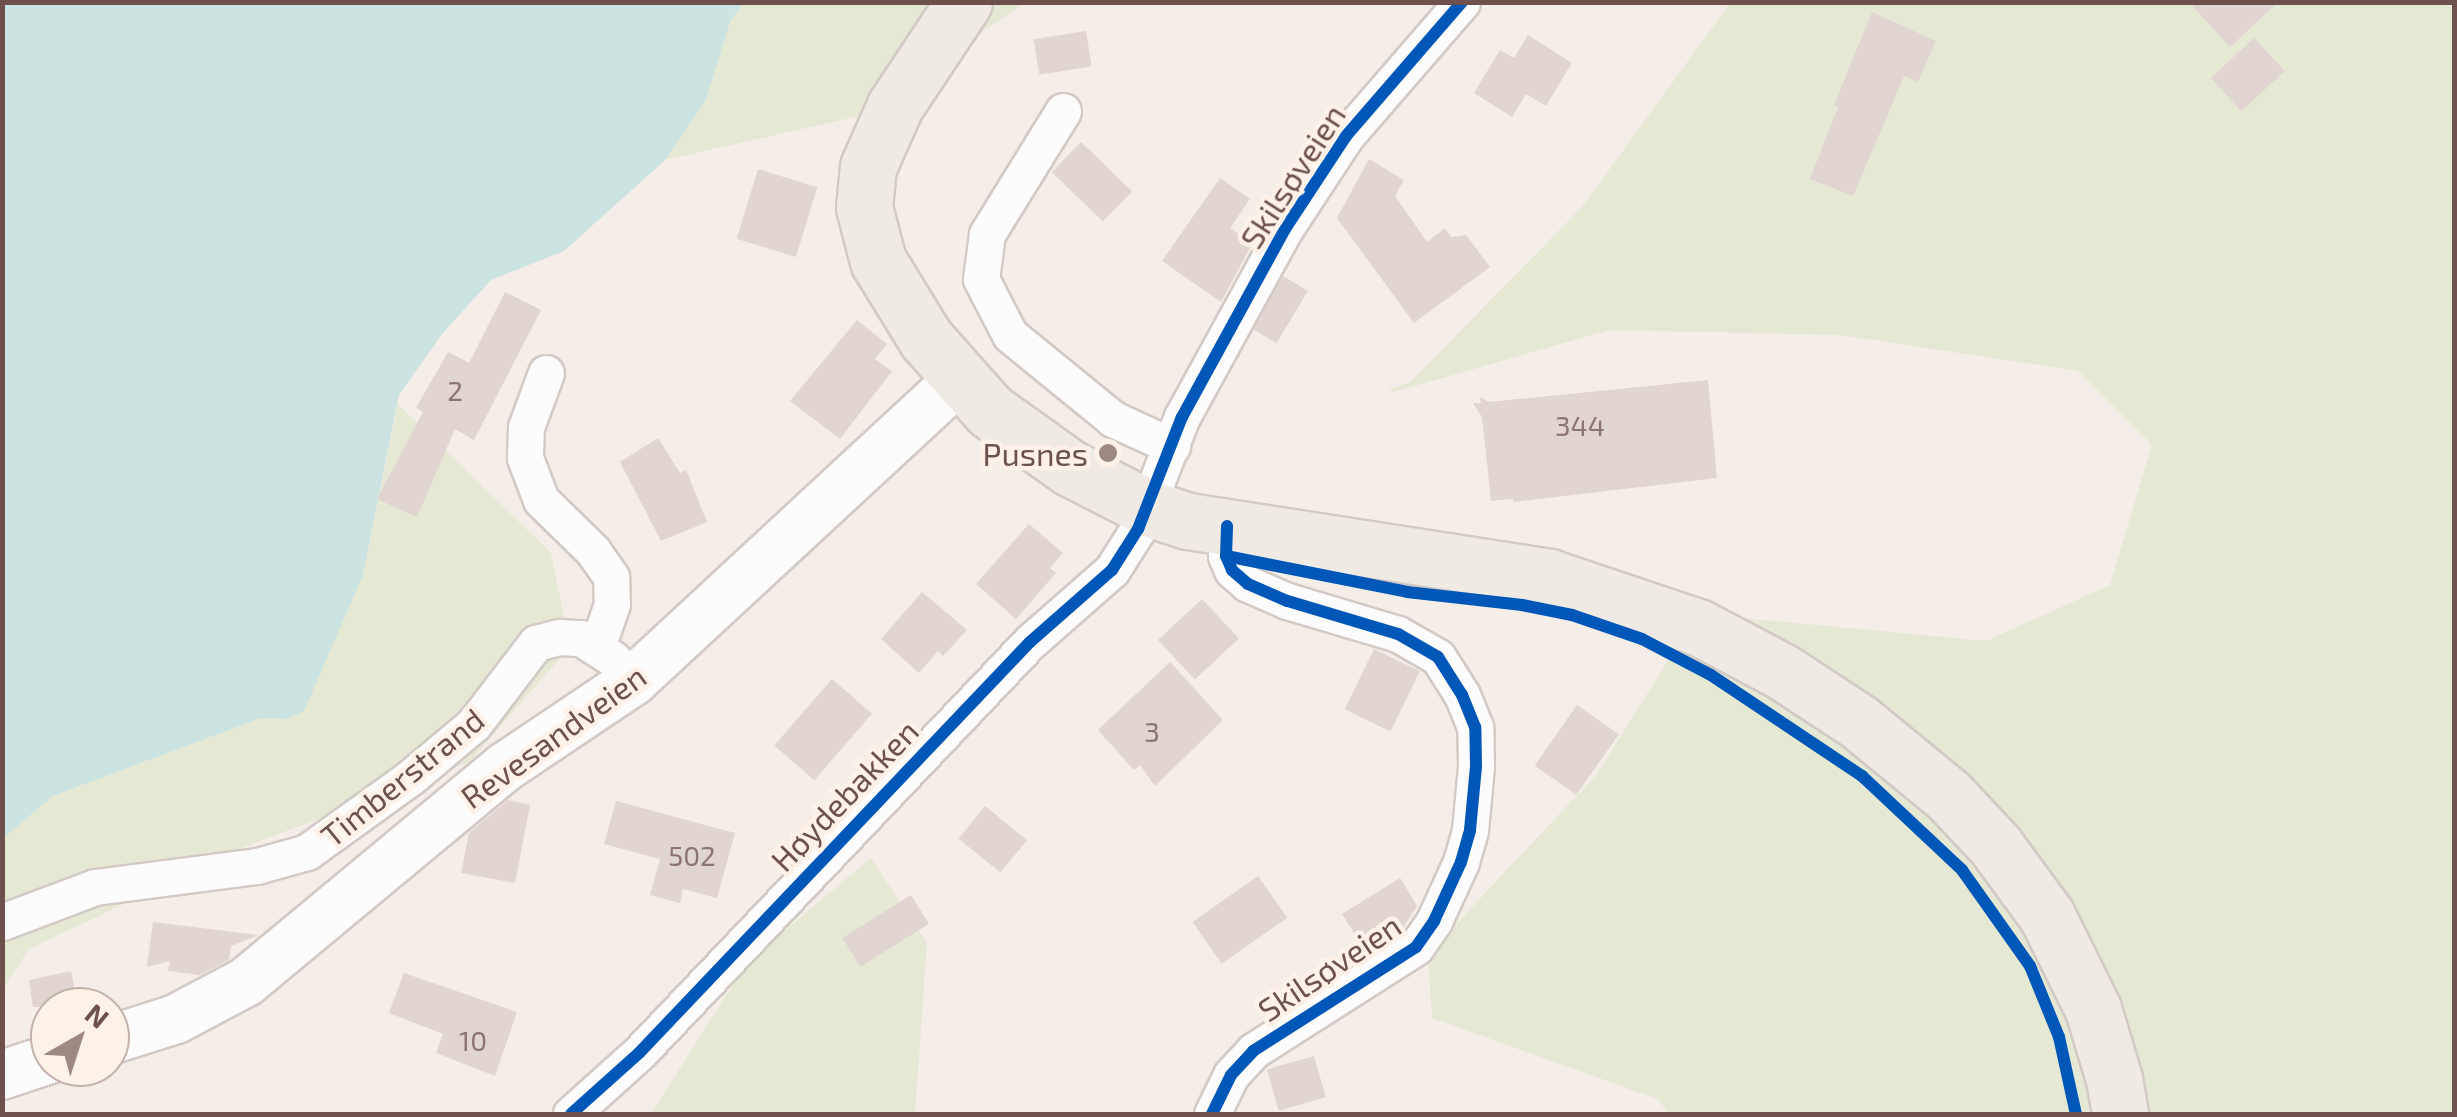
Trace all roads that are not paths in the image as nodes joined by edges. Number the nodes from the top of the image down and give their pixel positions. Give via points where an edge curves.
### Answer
1 (964, 2) edge
2 (1462, 2) edge
3 (1063, 111) dead end
4 (546, 374) dead end
5 (959, 379) junction
6 (1172, 446) junction
7 (1148, 508) junction
8 (1227, 526) junction
9 (596, 647) junction
10 (633, 680) junction
11 (2, 922) edge
12 (130, 1033) edge
13 (30, 1066) edge
14 (2, 1075) edge
15 (571, 1114) edge
16 (1212, 1114) edge
17 (2120, 1114) edge

1 - 5 main road via 895,106 868,168 864,207 878,262
2 - 6 street, Skilsøveien via 1346,136 1285,229
3 - 6 street via 987,234 981,278 1010,335 1113,419
4 - 9 street via 526,427 524,458 541,500 611,577 612,604
5 - 7 main road via 990,411 1070,468
5 - 10 main road, Revesandveien
6 - 7 street, Skilsøveien
7 - 8 main road
7 - 15 street, Høydebakken via 1112,570 1030,642 639,1052
8 - 16 street, Skilsøveien via 1226,556 1248,584 1398,634 1438,656 1475,727 1476,766 1460,862 1416,947 1253,1051 1231,1075
8 - 17 main road via 1567,583 1698,627 1828,702 1948,796 1995,845 2047,916 2092,1009
9 - 10 street
9 - 11 street, Timberstrand via 580,638 536,644 474,724 307,852 257,866 96,887
10 - 12 main road, Revesandveien via 504,767 246,982
13 - 14 main road

